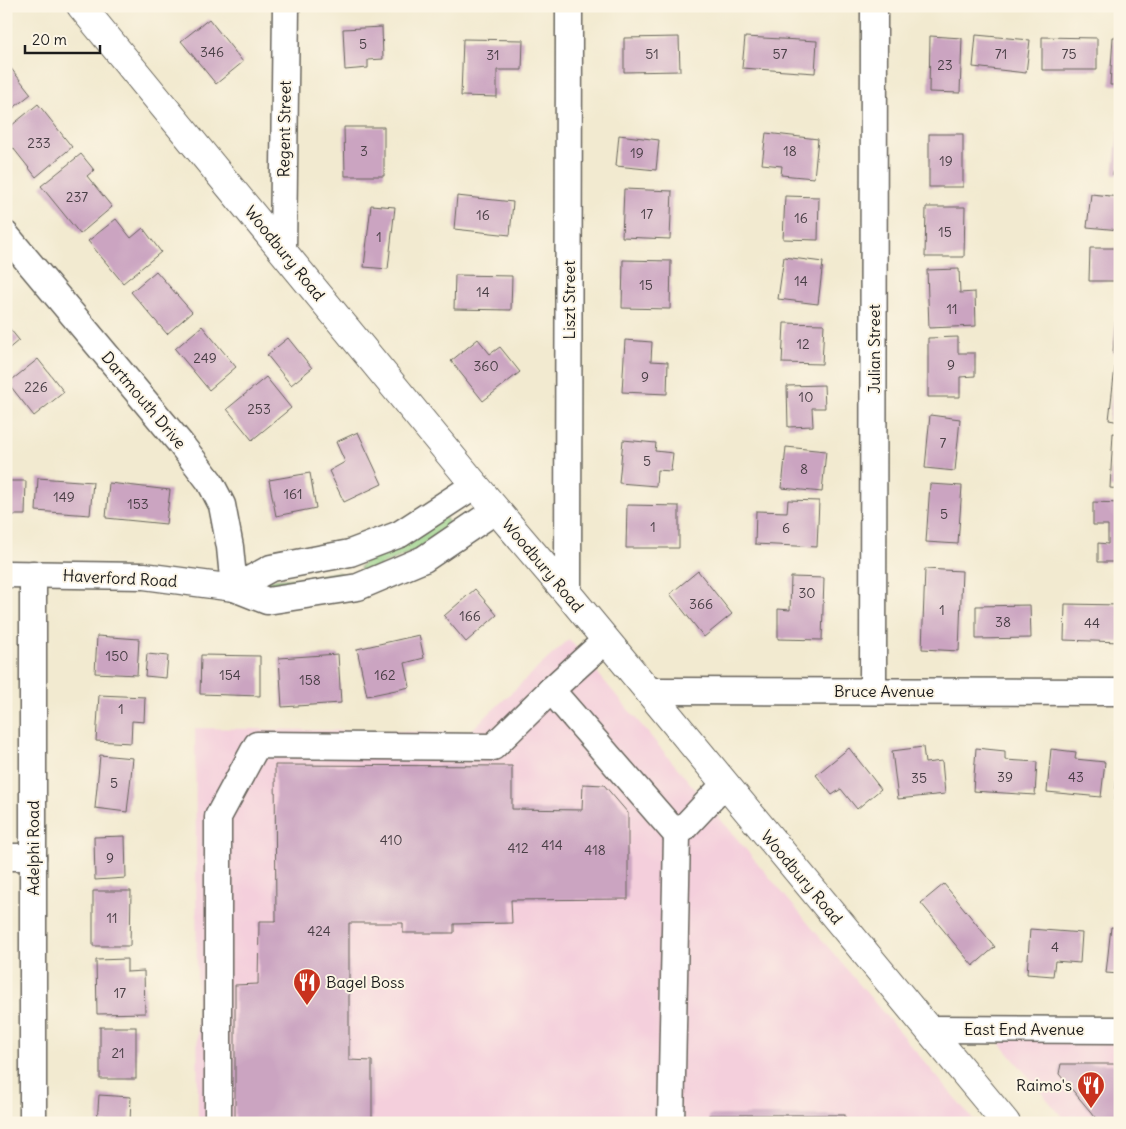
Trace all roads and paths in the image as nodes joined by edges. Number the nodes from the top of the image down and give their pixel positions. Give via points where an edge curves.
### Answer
1 (81, 6) edge
2 (286, 6) edge
3 (569, 6) edge
4 (874, 6) edge
5 (6, 235) edge
6 (284, 251) junction
7 (475, 485) junction
8 (496, 510) junction
9 (350, 553) junction
10 (6, 574) edge
11 (33, 574) junction
12 (358, 586) junction
13 (234, 588) junction
14 (568, 594) junction
15 (606, 640) junction
16 (551, 690) junction
17 (648, 691) junction
18 (873, 691) junction
19 (1120, 692) edge
20 (725, 784) junction
21 (677, 835) junction
22 (6, 857) edge
23 (33, 857) junction
24 (928, 1029) junction
25 (1120, 1030) edge
26 (33, 1123) edge
27 (218, 1123) edge
28 (671, 1123) edge
29 (1006, 1123) edge

1 - 6 main road, Woodbury Road
2 - 6 street, Regent Street
3 - 14 street, Liszt Street
4 - 18 street, Julian Street
5 - 13 street, Dartmouth Drive via 210,482 222,505
6 - 7 main road, Woodbury Road
7 - 8 main road, Woodbury Road
7 - 9 street via 400,534
8 - 12 street, Haverford Road via 424,559
8 - 14 main road, Woodbury Road
9 - 12 street
9 - 13 street via 270,568
10 - 11 street, Haverford Road
11 - 13 street, Haverford Road via 144,576
11 - 23 street, Adelphi Road
12 - 13 street, Haverford Road via 268,601
14 - 15 main road, Woodbury Road
15 - 16 street
15 - 17 main road, Woodbury Road
16 - 21 street
16 - 27 street via 493,747 256,745 218,817
17 - 18 street, Bruce Avenue
17 - 20 main road, Woodbury Road
18 - 19 street, Bruce Avenue
20 - 21 street
20 - 24 main road, Woodbury Road
21 - 28 street
22 - 23 street
23 - 26 street, Adelphi Road
24 - 25 street, East End Avenue
24 - 29 main road, Woodbury Road

